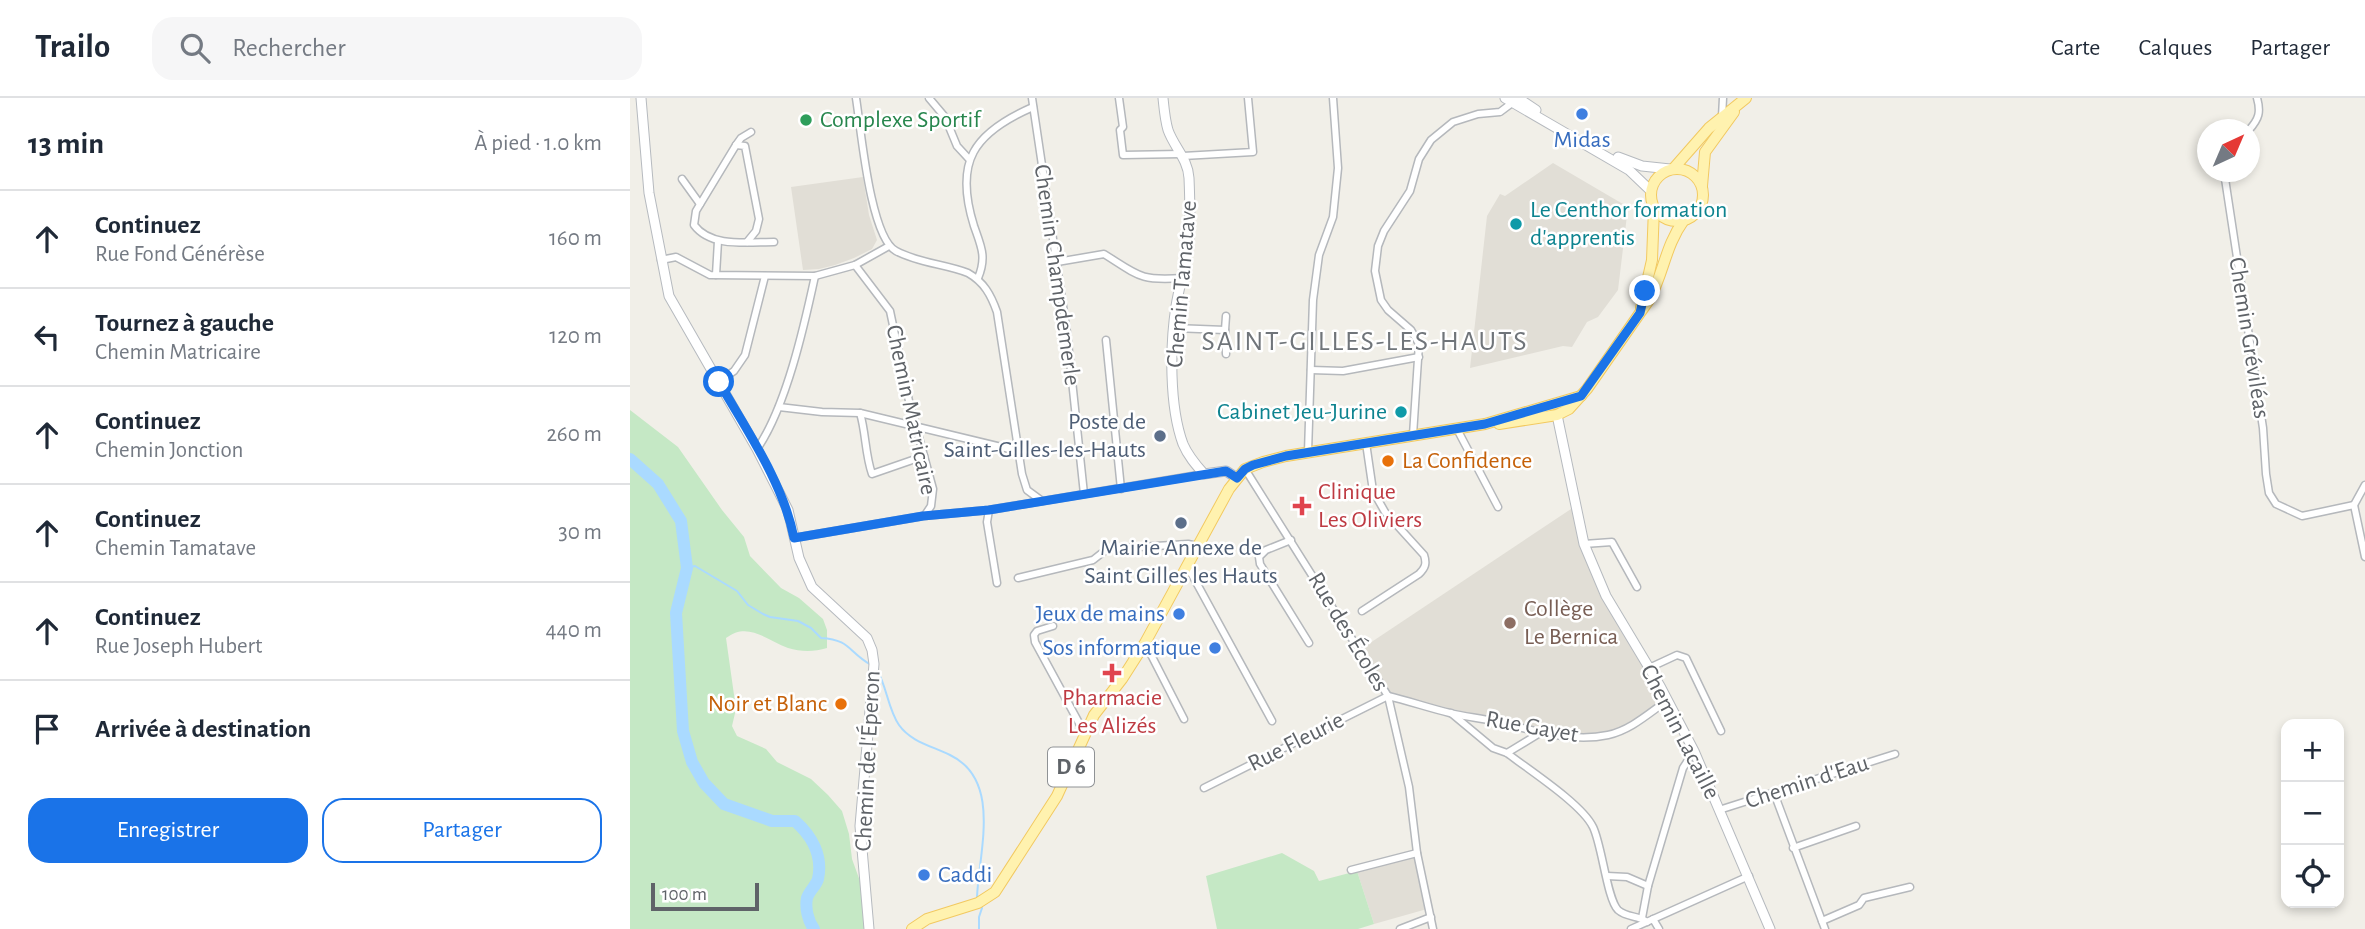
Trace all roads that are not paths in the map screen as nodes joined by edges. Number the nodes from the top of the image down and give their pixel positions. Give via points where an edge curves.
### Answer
1 (641, 98) edge
2 (856, 98) edge
3 (929, 98) edge
4 (1032, 98) edge
5 (1119, 98) edge
6 (1163, 98) edge
7 (1248, 98) edge
8 (1333, 98) edge
9 (1723, 98) edge
10 (2258, 98) edge
11 (1512, 100) edge
12 (1744, 100) edge
13 (1525, 101) edge
14 (1033, 107) junction
15 (1542, 113) junction
16 (1722, 117) junction
17 (2257, 119) edge
18 (751, 132) dead end
19 (736, 145) junction
20 (1182, 155) junction
21 (968, 159) junction
22 (1671, 169) junction
23 (682, 179) dead end
24 (2225, 182) edge
25 (1702, 186) junction
26 (1651, 191) junction
27 (700, 204) junction
28 (1654, 208) junction
29 (1684, 220) junction
30 (718, 241) junction
31 (747, 242) junction
32 (774, 242) dead end
33 (889, 246) junction
34 (662, 260) junction
35 (1057, 262) junction
36 (855, 265) junction
37 (716, 275) junction
38 (765, 276) junction
39 (815, 276) junction
40 (978, 278) junction
41 (1182, 278) junction
42 (1640, 313) junction
43 (1226, 316) dead end
44 (1174, 328) junction
45 (1226, 330) junction
46 (1106, 340) dead end
47 (1226, 354) dead end
48 (1419, 357) junction
49 (1311, 370) junction
50 (719, 382) junction
51 (1576, 398) junction
52 (779, 407) junction
53 (860, 413) junction
54 (1557, 415) junction
55 (1485, 424) junction
56 (917, 427) junction
57 (1457, 429) junction
58 (1413, 435) junction
59 (1366, 443) junction
60 (757, 449) junction
61 (1018, 451) junction
62 (1308, 452) junction
63 (924, 456) junction
64 (1245, 469) junction
65 (1204, 474) junction
66 (1237, 478) junction
67 (2365, 485) edge
68 (1121, 489) junction
69 (1084, 494) junction
70 (1042, 501) junction
71 (2354, 505) junction
72 (1498, 507) dead end
73 (989, 510) junction
74 (923, 516) junction
75 (794, 538) junction
76 (1291, 540) junction
77 (1584, 544) junction
78 (1197, 546) junction
79 (2365, 557) edge
80 (1185, 567) junction
81 (1018, 578) dead end
82 (997, 583) dead end
83 (1637, 587) dead end
84 (1362, 611) dead end
85 (1053, 626) dead end
86 (1145, 643) junction
87 (1309, 643) dead end
88 (1649, 667) junction
89 (1388, 696) junction
90 (1668, 700) junction
91 (1451, 713) junction
92 (1481, 718) junction
93 (1184, 719) dead end
94 (1272, 721) dead end
95 (1721, 731) dead end
96 (1540, 733) junction
97 (1086, 734) junction
98 (1474, 734) junction
99 (1694, 751) junction
100 (1507, 753) junction
101 (1895, 754) dead end
102 (1204, 788) dead end
103 (1774, 793) junction
104 (1719, 810) junction
105 (1856, 826) dead end
106 (1793, 848) junction
107 (1417, 853) junction
108 (1351, 870) dead end
109 (1606, 876) junction
110 (1748, 876) junction
111 (1648, 886) junction
112 (1910, 887) dead end
113 (1431, 917) junction
114 (1647, 919) junction
115 (1822, 921) junction
116 (869, 929) edge
117 (912, 929) edge
118 (1400, 929) edge
119 (1433, 929) edge
120 (1631, 929) edge
121 (1660, 929) edge
122 (1770, 929) edge
123 (1825, 929) edge

1 - 34 street, Chemin de l'Éperon via 649,193
2 - 33 street via 875,214
3 - 21 street
4 - 14 street, Chemin Champdemerle
5 - 20 street via 1123,155
6 - 20 street, Chemin Tamatave via 1168,130
7 - 20 street via 1253,152
8 - 49 street via 1338,167 1333,216 1319,255 1313,300
9 - 16 street
10 - 17 street
11 - 13 street
11 - 15 street
11 - 26 street via 1629,170
11 - 48 street via 1500,112 1453,122 1431,140 1378,246 1375,271 1381,300 1415,335
12 - 16 main road
12 - 25 main road via 1705,152
13 - 15 street
14 - 21 street via 990,132
14 - 35 street, Chemin Champdemerle
15 - 22 street via 1627,162
16 - 22 main road
18 - 19 street
19 - 27 street
19 - 31 street via 744,146 759,219
20 - 41 street, Chemin Tamatave via 1189,171 1190,215
21 - 40 street via 965,192 984,265
22 - 25 main road via 1690,172
22 - 26 main road via 1657,177
23 - 27 street
24 - 71 street, Chemin Gréviléas via 2269,493 2276,504 2302,516
25 - 29 main road via 1700,207
26 - 28 main road
27 - 30 street via 694,225
28 - 29 main road via 1667,219
28 - 42 main road via 1652,260
29 - 42 main road via 1671,239 1657,284
30 - 31 street
30 - 37 street
31 - 32 street
33 - 36 street
33 - 40 street via 912,258
34 - 37 street via 676,257
34 - 50 street, Chemin de l'Éperon via 669,296
35 - 41 street via 1104,254 1143,277
35 - 69 street, Chemin Champdemerle
36 - 39 street
36 - 56 street, Chemin Matricaire via 890,311
37 - 38 street
38 - 39 street
38 - 50 street via 744,355 734,371
39 - 52 street
40 - 61 street via 997,312
41 - 44 street, Chemin Tamatave
42 - 51 main road
43 - 45 street
44 - 45 street
44 - 65 street, Chemin Tamatave via 1177,419 1189,457
45 - 47 street
46 - 68 street
48 - 49 street via 1343,371
48 - 58 street
49 - 62 street
50 - 60 street, Chemin de l'Éperon
51 - 54 main road via 1569,409
51 - 55 main road
52 - 53 street
52 - 60 street
53 - 56 street
53 - 63 street via 872,474
54 - 55 main road
54 - 77 street, Chemin Lacaille
55 - 57 main road
56 - 61 street
56 - 63 street, Chemin Matricaire
57 - 58 main road
57 - 72 street
58 - 59 main road
59 - 62 main road
59 - 84 street via 1373,491 1426,561 1419,574
60 - 75 street, Chemin de l'Éperon via 788,510
61 - 70 street via 1027,490
62 - 64 main road
63 - 74 street, Chemin Matricaire via 933,489 931,506
64 - 66 main road, D 6
64 - 76 street, Rue des Écoles
65 - 66 street via 1226,471
65 - 68 street
66 - 78 main road, D 6
67 - 71 street
68 - 69 street
69 - 70 street
70 - 73 street
71 - 79 street
73 - 74 street
73 - 82 street via 986,522
74 - 75 street, Chemin Matricaire
75 - 116 street, Chemin de l'Éperon via 812,587 867,638 872,650 860,826
76 - 87 street via 1266,550 1259,557 1260,564
76 - 89 street, Rue des Écoles
77 - 83 street via 1612,542
77 - 88 street, Chemin Lacaille via 1606,596
78 - 80 main road, D 6
78 - 81 street via 1107,549 1093,560
80 - 86 main road, D 6
80 - 94 street
85 - 97 street via 1037,631 1035,642
86 - 93 street
86 - 97 main road, D 6 via 1094,715
88 - 90 street, Chemin Lacaille
88 - 95 street via 1677,655 1686,658
89 - 91 street, Rue Gayet
89 - 102 street, Rue Fleurie
89 - 107 street, Rue des Écoles via 1409,787
90 - 96 street, Rue Gayet via 1632,726 1609,735
90 - 99 street, Chemin Lacaille
91 - 92 street, Rue Gayet
91 - 98 street
92 - 96 street, Rue Gayet
92 - 98 street
96 - 100 street
97 - 117 main road, D 6 via 1057,796 995,892
98 - 100 street
99 - 104 street, Chemin Lacaille
99 - 111 street via 1683,768
100 - 109 street via 1593,826
101 - 103 street, Chemin d'Eau
103 - 104 street, Chemin d'Eau
103 - 106 street
104 - 110 street, Chemin Lacaille
105 - 106 street
106 - 115 street
107 - 108 street
107 - 113 street, Rue des Écoles
109 - 111 street via 1627,877
109 - 114 street via 1615,908 1628,917
110 - 114 street
110 - 122 street, Chemin Lacaille
111 - 114 street
112 - 115 street via 1864,898 1859,905
113 - 118 street
113 - 119 street, Rue des Écoles
114 - 120 street
114 - 121 street
115 - 123 street

